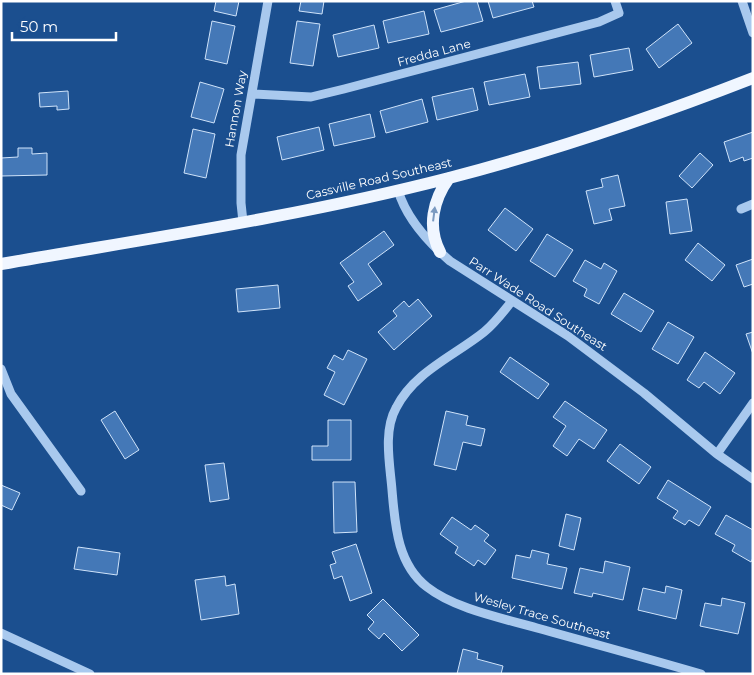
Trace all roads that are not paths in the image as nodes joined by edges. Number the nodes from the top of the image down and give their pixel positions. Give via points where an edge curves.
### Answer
1 (268, 1) edge
2 (615, 1) edge
3 (742, 1) edge
4 (753, 33) edge
5 (753, 78) edge
6 (252, 94) junction
7 (449, 178) junction
8 (398, 190) junction
9 (753, 204) edge
10 (741, 209) dead end
11 (243, 222) junction
12 (440, 252) junction
13 (1, 264) edge
14 (512, 301) junction
15 (1, 369) edge
16 (753, 403) edge
17 (717, 454) junction
18 (753, 479) edge
19 (81, 492) dead end
20 (1, 632) edge
21 (90, 674) edge
22 (701, 674) edge

1 - 6 street, Hannon Way
2 - 6 street, Fredda Lane via 619,13 599,22 311,97
3 - 4 street
5 - 7 main road, Cassville Road Southeast via 586,139
6 - 11 street, Hannon Way via 241,155
7 - 8 main road, Cassville Road Southeast
12 -> 7 main road via 433,231 434,212 438,196
8 - 11 main road, Cassville Road Southeast
8 - 12 street, Parr Wade Road Southeast via 407,212
9 - 10 street
11 - 13 main road, Cassville Road Southeast
12 - 14 street, Parr Wade Road Southeast
14 - 17 street, Parr Wade Road Southeast via 606,363
14 - 22 street, Wesley Trace Southeast via 484,332 413,384 395,408 389,439 400,548 426,587 470,609
15 - 19 street via 11,394
16 - 17 street
17 - 18 street, Parr Wade Road Southeast
20 - 21 street

